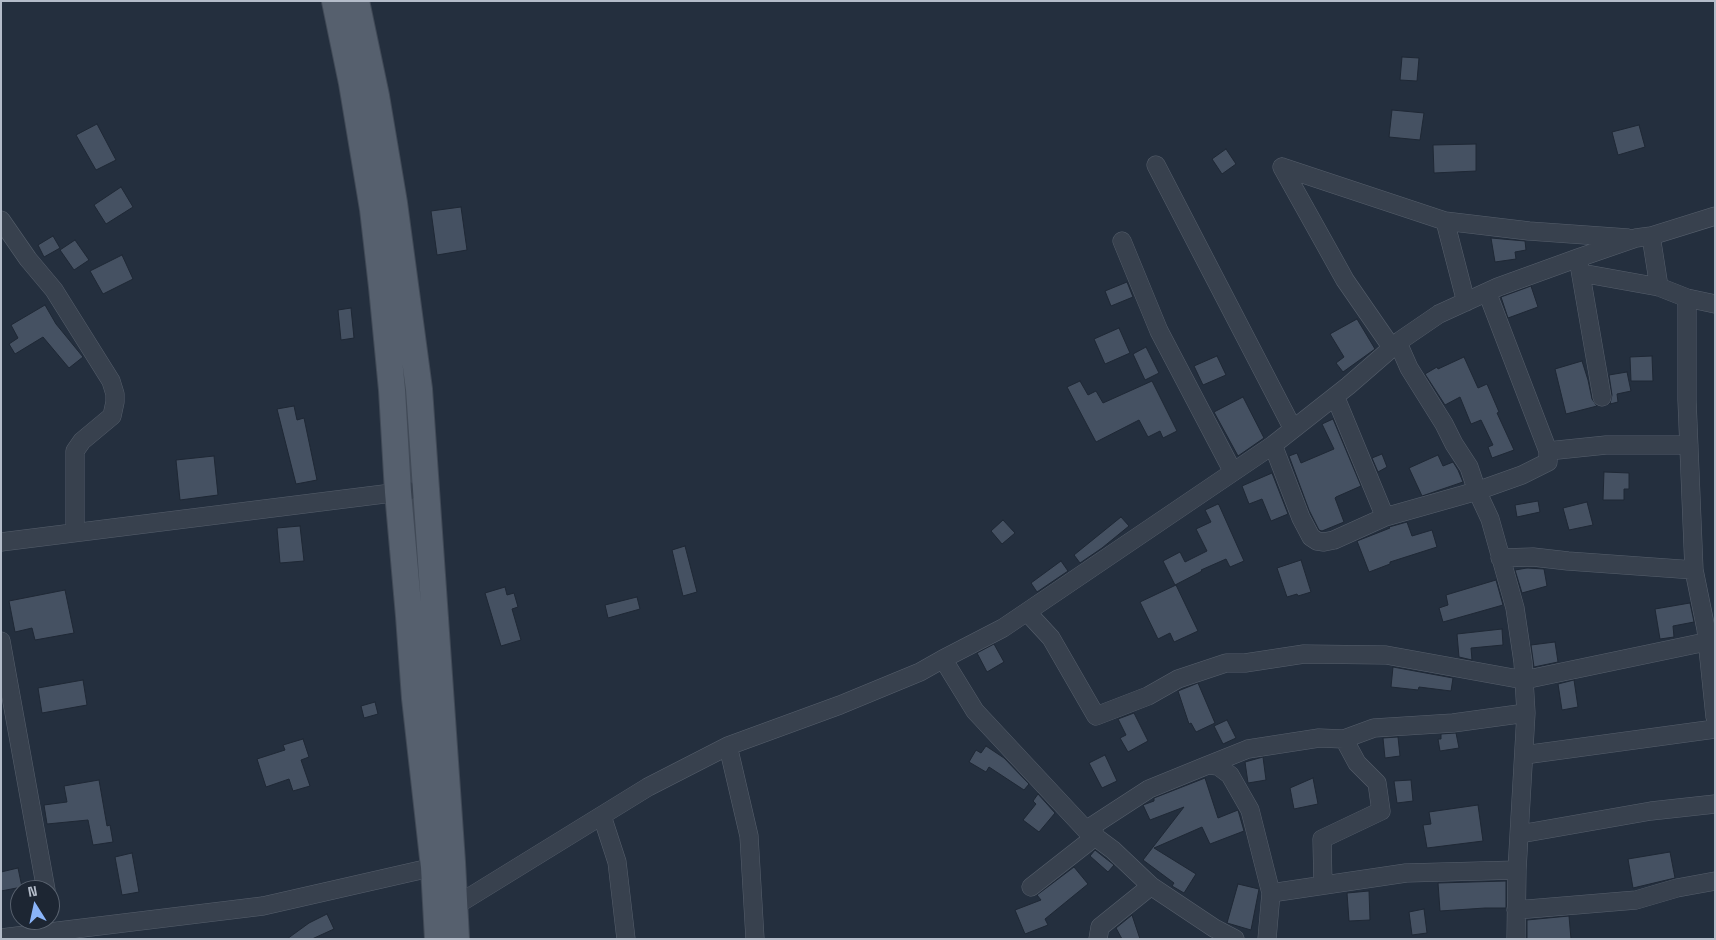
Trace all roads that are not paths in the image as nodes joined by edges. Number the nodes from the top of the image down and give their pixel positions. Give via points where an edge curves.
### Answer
1 (335, 1) edge
2 (356, 1) edge
3 (1156, 165) dead end
4 (1715, 216) edge
5 (1, 220) edge
6 (1445, 221) junction
7 (1644, 237) junction
8 (1122, 241) dead end
9 (1579, 265) junction
10 (1659, 287) junction
11 (1487, 292) junction
12 (1687, 298) junction
13 (1466, 302) junction
14 (1715, 304) edge
15 (1395, 345) junction
16 (1336, 396) junction
17 (1602, 398) dead end
18 (1294, 429) junction
19 (1273, 445) junction
20 (1688, 445) junction
21 (1548, 451) junction
22 (1233, 472) junction
23 (425, 489) junction
24 (1477, 491) junction
25 (398, 492) junction
26 (1385, 518) junction
27 (75, 532) junction
28 (1, 542) edge
29 (1500, 558) junction
30 (1694, 570) junction
31 (1027, 612) junction
32 (1711, 641) edge
33 (1, 642) edge
34 (942, 659) junction
35 (1524, 680) junction
36 (1526, 713) junction
37 (1715, 717) edge
38 (1715, 729) edge
39 (1344, 738) junction
40 (728, 746) junction
41 (1524, 755) junction
42 (1208, 765) junction
43 (1715, 804) edge
44 (602, 816) junction
45 (1091, 833) junction
46 (1520, 834) junction
47 (434, 868) junction
48 (1517, 870) junction
49 (44, 880) edge
50 (1715, 881) edge
51 (1323, 885) junction
52 (1151, 886) junction
53 (1032, 887) dead end
54 (1271, 893) junction
55 (455, 906) junction
56 (1516, 910) junction
57 (60, 922) edge
58 (28, 930) edge
59 (1216, 933) edge
60 (1, 938) edge
61 (438, 939) edge
62 (456, 939) edge
63 (626, 939) edge
64 (755, 939) edge
65 (1098, 939) edge
66 (1235, 939) edge
67 (1267, 939) edge
68 (1516, 939) edge

1 - 25 main road via 373,209 392,390
2 - 23 main road via 394,203 419,389
3 - 18 street
4 - 7 street
5 - 27 street via 28,260 54,290 111,381 115,394 112,416 82,440 76,451
6 - 7 street via 1529,231
6 - 13 street
6 - 15 street via 1282,167 1345,280
7 - 9 street
7 - 10 street
8 - 22 street via 1158,331
9 - 10 street
9 - 11 street
9 - 17 street
10 - 12 street
11 - 13 street
11 - 21 street
12 - 14 street
12 - 20 street
13 - 15 street via 1439,314
15 - 16 street
15 - 24 street via 1469,466
16 - 18 street
16 - 26 street
18 - 19 street
19 - 22 street
19 - 26 street via 1301,518 1317,541 1334,540
20 - 21 street via 1606,445
20 - 30 street
21 - 24 street via 1548,462 1541,467
22 - 31 street
23 - 25 street
23 - 55 main road
24 - 26 street
24 - 29 street via 1490,519
25 - 27 street
25 - 47 main road via 415,698
27 - 28 street
29 - 30 street via 1533,557
29 - 35 street via 1515,608
30 - 32 street
31 - 34 street
31 - 35 street via 1052,638 1096,716 1148,696 1178,679 1226,663 1304,654 1386,654
32 - 35 street
32 - 37 street
33 - 49 street
34 - 40 street via 920,672 840,705
34 - 45 street via 975,710
35 - 36 street
36 - 39 street via 1453,723 1374,728
36 - 41 street
38 - 41 street
39 - 42 street via 1319,738 1248,749
39 - 51 street via 1357,763 1377,783 1381,811 1322,839
40 - 44 street via 648,787
40 - 64 street via 749,836
41 - 46 street
42 - 45 street via 1150,790
42 - 54 street via 1218,766 1230,776 1250,810
43 - 46 street via 1651,811
44 - 55 street
44 - 63 street via 617,862
45 - 52 street
45 - 53 street
46 - 48 street
47 - 57 street via 263,906
47 - 61 main road
48 - 51 street via 1406,872
48 - 56 street
50 - 56 street via 1636,900
51 - 54 street
52 - 59 street
52 - 65 street via 1100,927
54 - 67 street
55 - 62 main road
56 - 68 street
58 - 60 street
59 - 66 street

